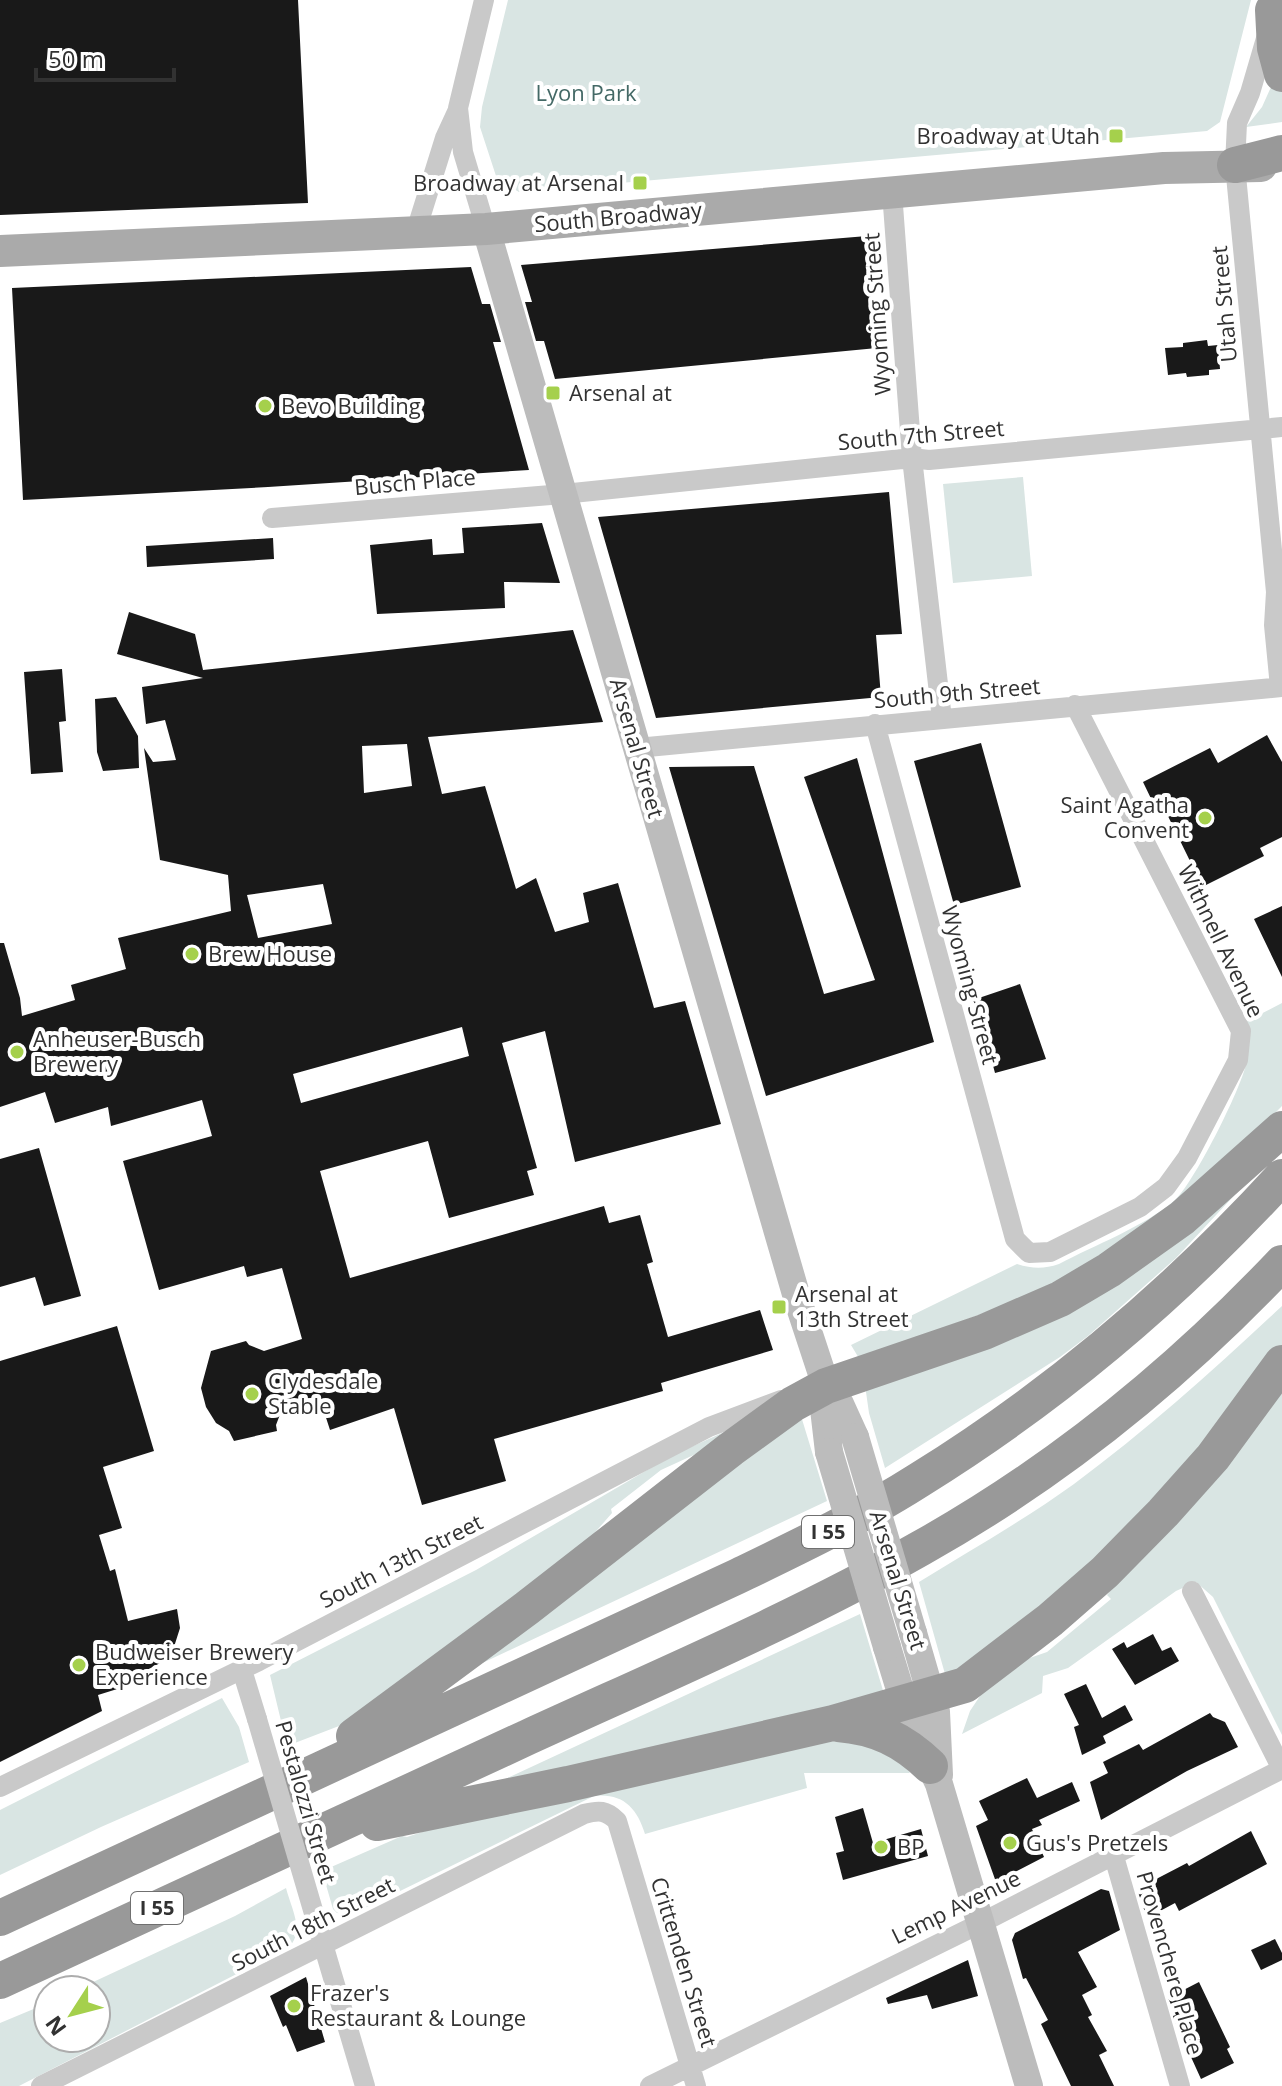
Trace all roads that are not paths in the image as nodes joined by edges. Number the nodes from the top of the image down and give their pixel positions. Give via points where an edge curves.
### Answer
1 (484, 0) edge
2 (1274, 5) edge
3 (1282, 74) edge
4 (458, 108) junction
5 (1282, 153) edge
6 (1235, 165) junction
7 (1282, 167) edge
8 (1282, 181) edge
9 (892, 192) junction
10 (486, 229) junction
11 (415, 234) junction
12 (0, 251) edge
13 (1282, 427) edge
14 (1260, 429) junction
15 (912, 458) junction
16 (563, 494) junction
17 (272, 518) dead end
18 (1279, 600) edge
19 (1281, 687) edge
20 (1075, 705) junction
21 (942, 719) junction
22 (875, 724) junction
23 (637, 748) junction
24 (1282, 1129) edge
25 (1282, 1177) edge
26 (1029, 1253) joint
27 (1282, 1263) edge
28 (1282, 1363) edge
29 (826, 1386) junction
30 (1192, 1591) dead end
31 (242, 1670) junction
32 (918, 1700) junction
33 (833, 1723) junction
34 (1282, 1769) edge
35 (935, 1775) junction
36 (303, 1777) junction
37 (0, 1787) edge
38 (608, 1812) joint
39 (314, 1836) junction
40 (1113, 1853) junction
41 (0, 1918) edge
42 (981, 1923) junction
43 (323, 1946) junction
44 (0, 1981) edge
45 (690, 2066) junction
46 (41, 2086) edge
47 (365, 2086) edge
48 (650, 2086) edge
49 (696, 2086) edge
50 (1029, 2086) edge
51 (1180, 2086) edge

1 - 4 street, Arsenal Street
2 - 3 highway
2 - 6 street, Utah Street via 1237,123
4 - 10 street, Arsenal Street via 463,152
4 - 11 street, Arsenal Street
5 - 6 highway
6 - 7 main road, South Broadway
6 - 8 main road, South Broadway
6 - 9 main road, South Broadway
6 - 14 street, Utah Street
9 - 10 main road, South Broadway
9 - 15 street, Wyoming Street
10 - 11 main road, South Broadway
10 - 16 main road, Arsenal Street
11 - 12 main road, South Broadway
13 - 14 street, South 7th Street
14 - 15 street, South 7th Street
14 - 18 street, Utah Street
15 - 16 street, South 7th Street
15 - 21 street, Wyoming Street
16 - 17 street, Busch Place
16 - 23 main road, Arsenal Street
18 - 19 street, Utah Street via 1274,625
19 - 20 street, South 9th Street
20 - 21 street, South 9th Street
20 - 26 street, Withnell Avenue via 1241,1031 1238,1060 1166,1187 1140,1207 1050,1252
21 - 22 street, South 9th Street
22 - 23 street, South 9th Street
22 - 26 street, Wyoming Street via 1015,1239
23 - 29 main road, Arsenal Street
24 - 29 highway via 1182,1218 1060,1299 984,1332
25 - 36 highway, I 55 via 1160,1302 1002,1427 917,1482 736,1577
27 - 39 highway, I 55 via 1168,1372 1091,1435 924,1547 776,1623
28 - 32 highway via 1213,1457 1105,1572 972,1681
29 - 31 street, South 13th Street via 709,1427
29 - 32 main road, Arsenal Street, bridge via 855,1437 913,1633
29 - 32 main road, Arsenal Street, bridge via 829,1452 887,1647
29 - 36 highway via 741,1441
30 - 34 street
31 - 37 street, South 13th Street
31 - 43 street, Pestalozzi Street, bridge
32 - 33 highway
32 - 35 main road, Arsenal Street
33 - 35 highway via 879,1731 915,1752
33 - 39 highway
34 - 40 street, Lemp Avenue
35 - 42 main road, Arsenal Street
36 - 41 highway, I 55
38 - 43 street, South 18th Street via 584,1814
38 - 45 street, Crittenden Street via 617,1821
39 - 44 highway, I 55
40 - 42 street, Lemp Avenue
40 - 51 street, Provenchere Place
42 - 45 street, Lemp Avenue
42 - 50 main road, Arsenal Street
43 - 46 street, South 18th Street
43 - 47 street, Pestalozzi Street
45 - 48 street, Lemp Avenue
45 - 49 street, Crittenden Street

